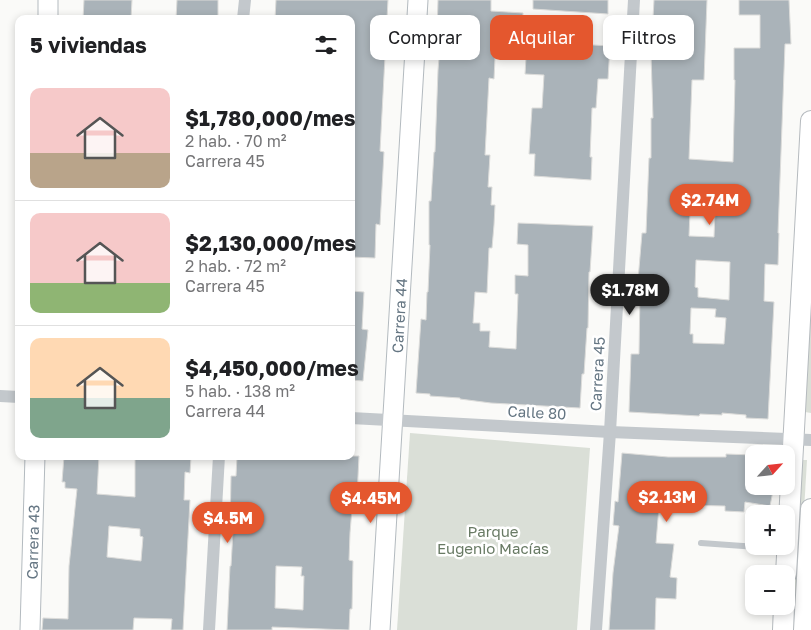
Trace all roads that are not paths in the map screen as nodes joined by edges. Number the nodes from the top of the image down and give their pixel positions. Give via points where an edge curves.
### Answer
1 (48, 0) edge
2 (244, 0) edge
3 (418, 0) edge
4 (634, 0) edge
5 (48, 15) edge
6 (244, 15) edge
7 (811, 121) edge
8 (0, 396) edge
9 (15, 397) edge
10 (355, 418) edge
11 (394, 420) junction
12 (610, 432) junction
13 (802, 440) edge
14 (35, 460) edge
15 (219, 460) edge
16 (793, 505) edge
17 (811, 509) edge
18 (701, 543) dead end
19 (745, 547) edge
20 (784, 615) edge
21 (30, 630) edge
22 (210, 630) edge
23 (380, 630) edge
24 (596, 630) edge
25 (783, 630) edge
26 (804, 630) edge

1 - 5 street
2 - 6 street
3 - 11 street, Carrera 44
4 - 12 street, Carrera 45
7 - 13 main road
8 - 9 street
10 - 11 street, Calle 80
11 - 12 street, Calle 80
11 - 23 street, Carrera 44
12 - 13 street, Calle 80
12 - 24 street, Carrera 45
13 - 16 main road
14 - 21 street, Carrera 43
15 - 22 street
17 - 26 main road
18 - 19 lane
20 - 25 main road

